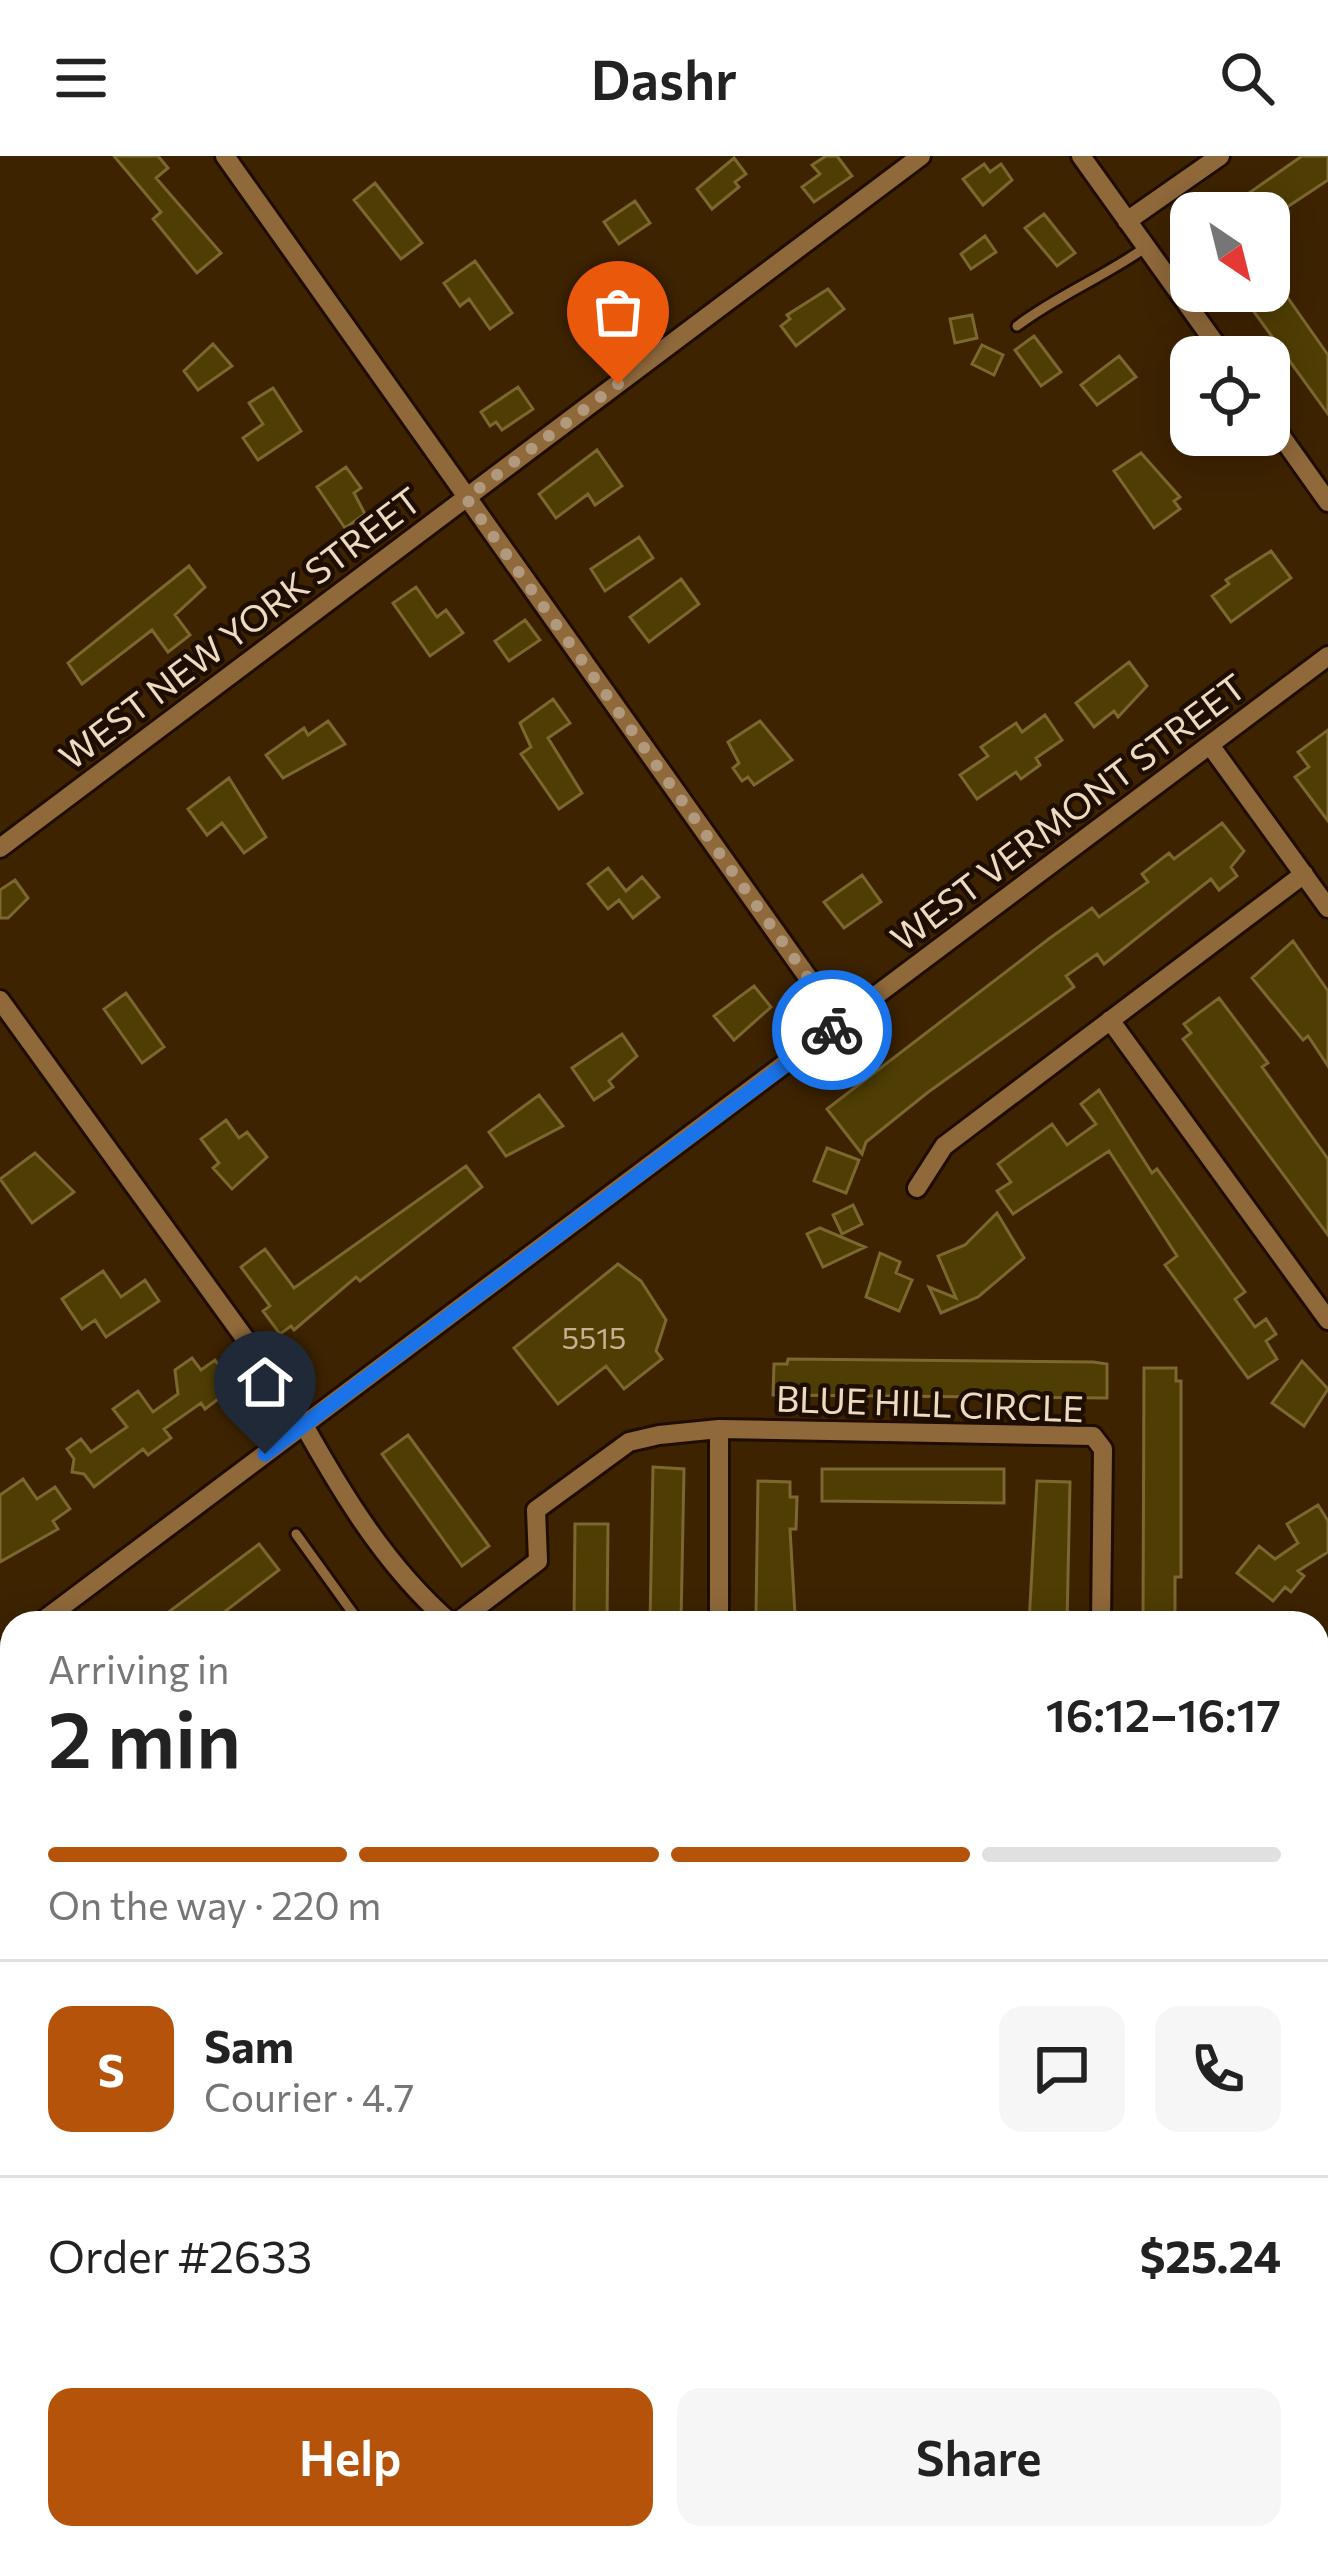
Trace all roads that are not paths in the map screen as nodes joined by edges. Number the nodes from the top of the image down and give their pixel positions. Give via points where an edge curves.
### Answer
1 (225, 156) edge
2 (922, 156) edge
3 (1081, 156) edge
4 (1220, 156) edge
5 (1127, 221) junction
6 (1146, 247) junction
7 (1017, 326) dead end
8 (1210, 336) edge
9 (1290, 449) edge
10 (466, 498) junction
11 (1328, 502) edge
12 (1328, 656) edge
13 (1210, 745) junction
14 (0, 848) edge
15 (1304, 874) junction
16 (1328, 908) edge
17 (0, 1000) edge
18 (1110, 1020) junction
19 (841, 1024) junction
20 (917, 1188) dead end
21 (1328, 1320) edge
22 (302, 1425) junction
23 (719, 1429) junction
24 (296, 1534) dead end
25 (56, 1611) edge
26 (351, 1611) edge
27 (441, 1611) edge
28 (469, 1611) edge
29 (719, 1611) edge
30 (1101, 1611) edge

1 - 10 street
2 - 10 street, WEST NEW YORK STREET
3 - 5 street
4 - 5 street
5 - 6 street
6 - 7 lane
6 - 8 street
9 - 11 street
10 - 14 street, WEST NEW YORK STREET
10 - 19 street
12 - 13 street, WEST VERMONT STREET
13 - 15 street
13 - 19 street, WEST VERMONT STREET
15 - 16 street
15 - 18 street
17 - 22 street
18 - 20 street via 944,1146
18 - 21 street
19 - 22 street, WEST VERMONT STREET
22 - 25 street, WEST VERMONT STREET
22 - 27 street via 399,1569
23 - 28 street via 629,1442 536,1510 538,1561
23 - 29 street
23 - 30 street, BLUE HILL CIRCLE via 1093,1436 1103,1449
24 - 26 lane

